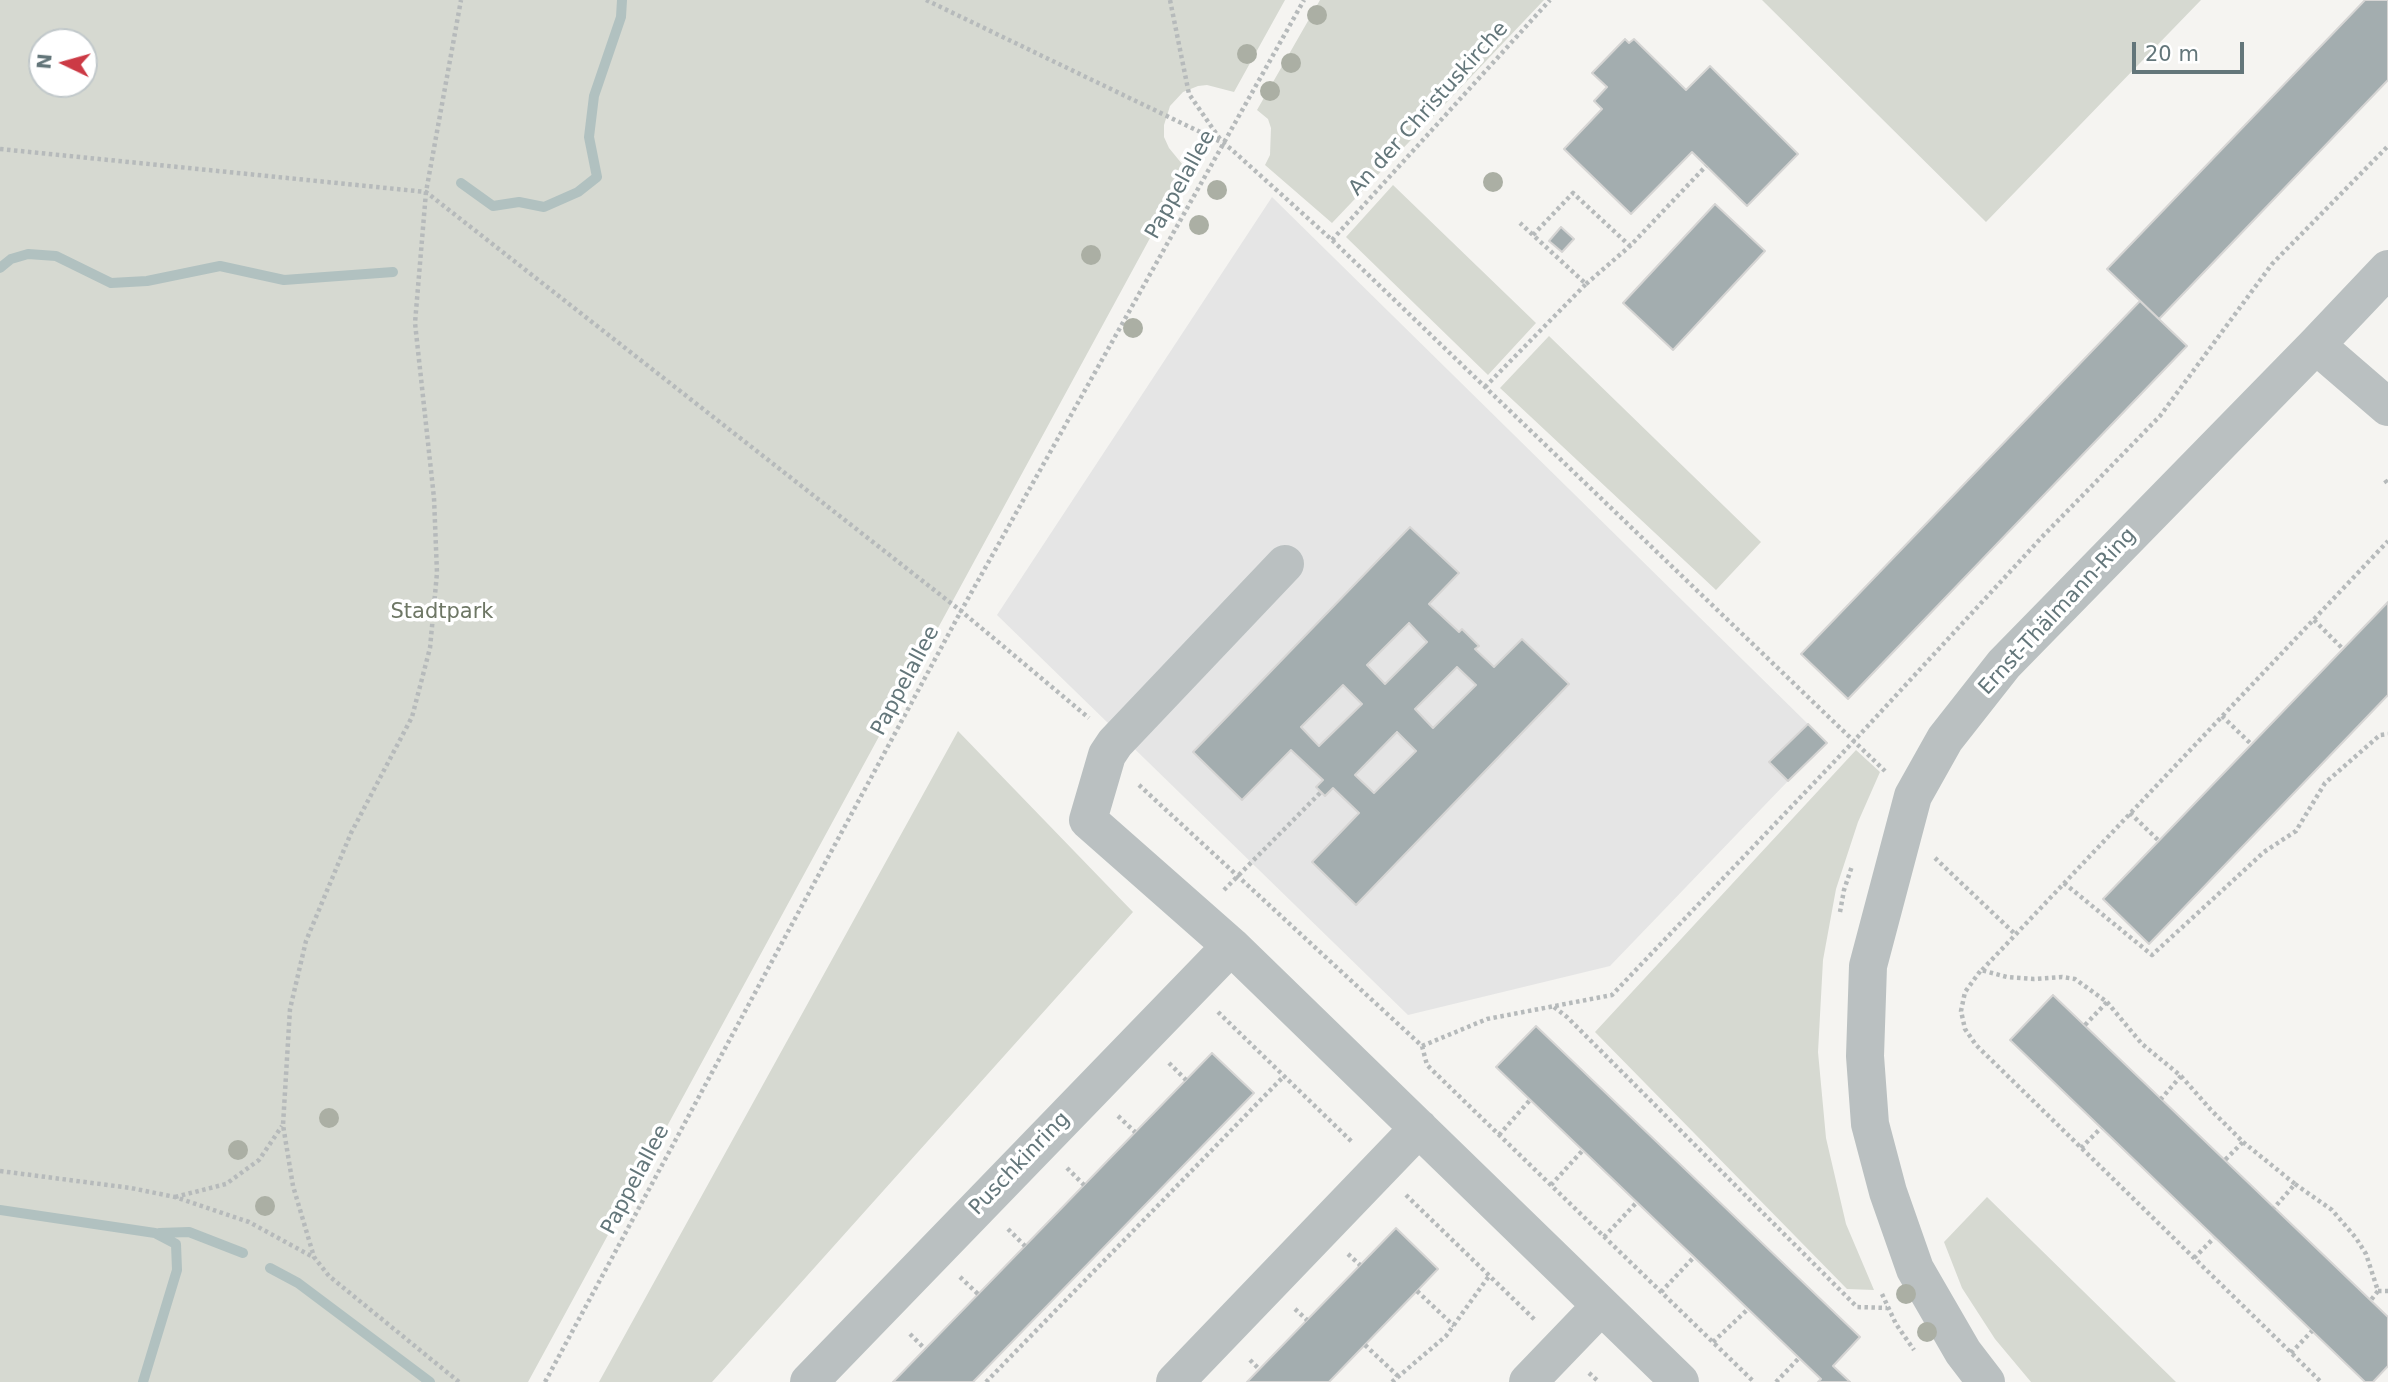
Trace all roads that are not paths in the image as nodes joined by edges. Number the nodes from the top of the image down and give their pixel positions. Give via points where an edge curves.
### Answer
1 (2388, 269) edge
2 (2316, 345) junction
3 (2388, 407) edge
4 (1285, 564) dead end
5 (1231, 946) junction
6 (1419, 1128) junction
7 (1601, 1306) junction
8 (809, 1382) edge
9 (1175, 1382) edge
10 (1528, 1382) edge
11 (1680, 1382) edge
12 (1986, 1382) edge

1 - 2 street, Ernst-Thälmann-Ring
2 - 3 street
2 - 12 street, Ernst-Thälmann-Ring via 2004,664 1945,739 1913,796 1868,966 1865,1056 1870,1124 1915,1269
4 - 5 street via 1111,749 1088,820
5 - 6 street
5 - 8 street, Puschkinring
6 - 7 street
6 - 9 street
7 - 10 street
7 - 11 street

